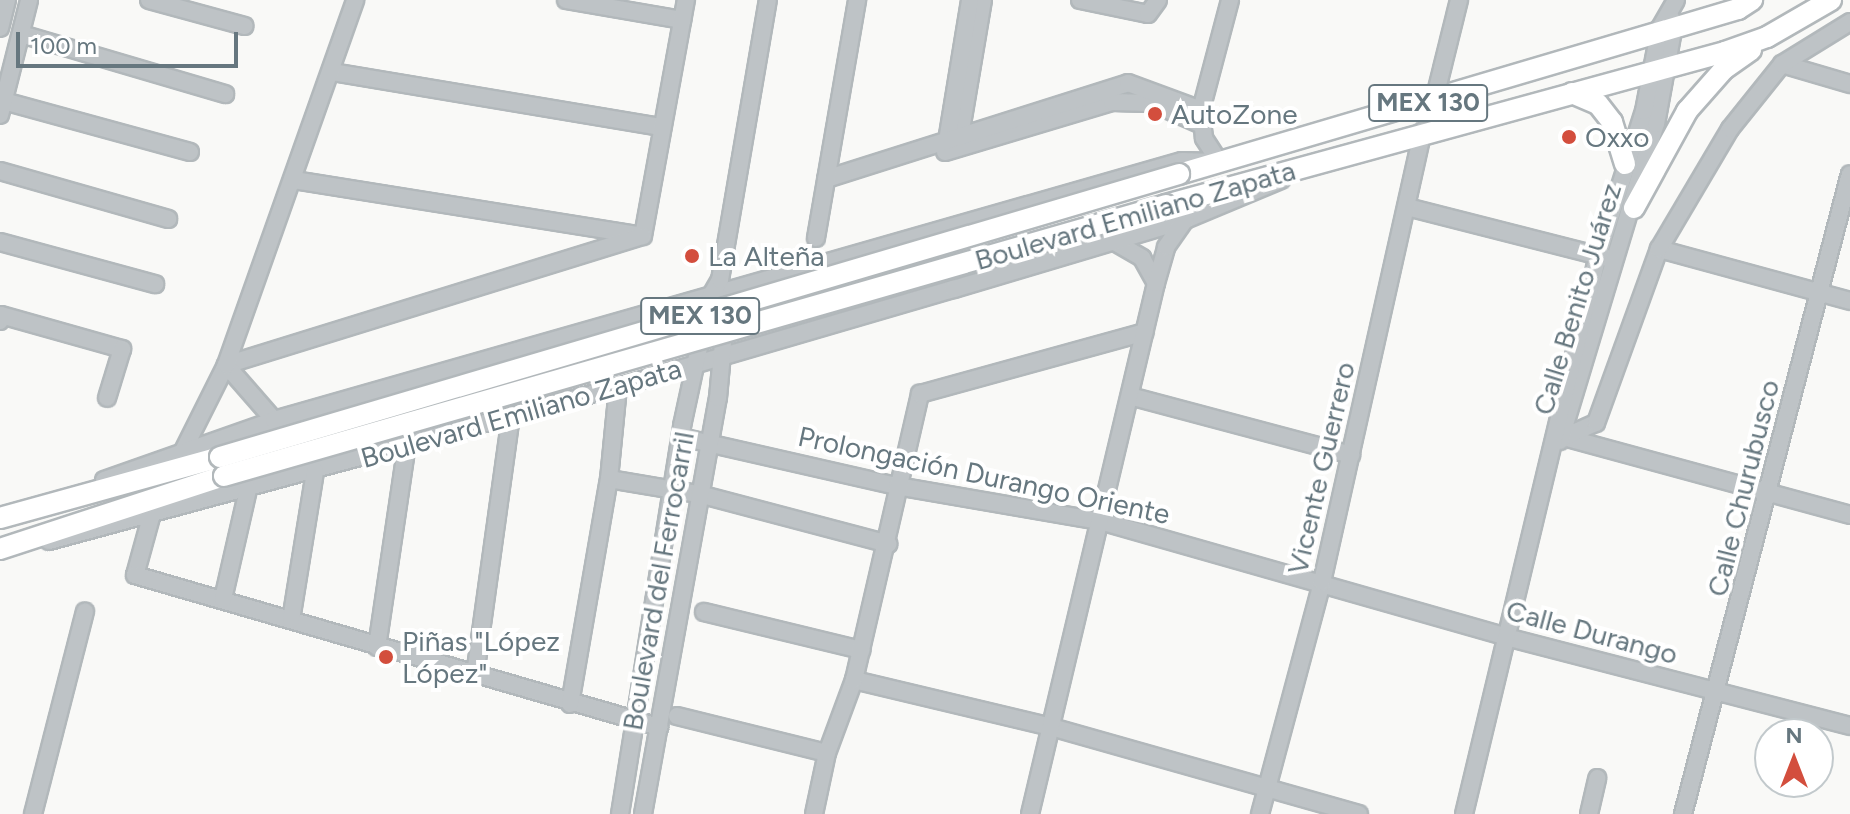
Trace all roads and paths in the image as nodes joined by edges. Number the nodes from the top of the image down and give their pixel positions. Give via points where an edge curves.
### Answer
1 (7, 0) edge
2 (29, 0) edge
3 (149, 0) edge
4 (355, 0) edge
5 (566, 0) edge
6 (686, 0) edge
7 (768, 0) edge
8 (857, 0) edge
9 (970, 0) edge
10 (983, 0) edge
11 (1080, 0) edge
12 (1158, 0) edge
13 (1230, 0) edge
14 (1459, 0) edge
15 (1752, 0) edge
16 (1831, 0) edge
17 (1670, 17) edge
18 (682, 20) junction
19 (1850, 22) edge
20 (245, 26) dead end
21 (0, 28) edge
22 (21, 34) junction
23 (1767, 37) junction
24 (1782, 64) junction
25 (1660, 69) junction
26 (332, 72) junction
27 (1850, 84) edge
28 (1572, 93) junction
29 (225, 94) dead end
30 (1434, 101) junction
31 (1, 105) edge
32 (1201, 117) junction
33 (662, 127) junction
34 (1423, 131) junction
35 (950, 144) junction
36 (190, 152) dead end
37 (1220, 163) junction
38 (1308, 164) junction
39 (1625, 164) junction
40 (0, 171) edge
41 (1850, 174) edge
42 (826, 179) junction
43 (294, 180) junction
44 (1407, 207) junction
45 (1634, 208) junction
46 (168, 219) dead end
47 (1185, 220) junction
48 (643, 236) junction
49 (816, 238) dead end
50 (1113, 241) junction
51 (0, 242) edge
52 (1659, 249) junction
53 (1598, 255) junction
54 (1618, 262) junction
55 (1156, 283) junction
56 (155, 284) dead end
57 (724, 286) junction
58 (1820, 293) junction
59 (710, 297) junction
60 (1850, 301) edge
61 (0, 321) edge
62 (1145, 332) junction
63 (721, 357) junction
64 (698, 363) junction
65 (226, 365) junction
66 (618, 387) junction
67 (1130, 396) junction
68 (107, 398) dead end
69 (511, 416) junction
70 (274, 420) junction
71 (681, 437) junction
72 (1558, 439) junction
73 (708, 443) junction
74 (407, 445) junction
75 (183, 451) junction
76 (1351, 455) junction
77 (222, 466) junction
78 (315, 471) junction
79 (609, 479) junction
80 (897, 486) junction
81 (248, 490) junction
82 (672, 490) junction
83 (1768, 492) junction
84 (699, 494) junction
85 (1850, 515) edge
86 (9, 516) edge
87 (151, 517) junction
88 (1100, 521) junction
89 (888, 544) junction
90 (0, 550) edge
91 (1322, 582) junction
92 (223, 599) junction
93 (85, 612) dead end
94 (704, 612) dead end
95 (291, 620) junction
96 (1510, 638) junction
97 (377, 647) junction
98 (861, 650) junction
99 (475, 675) junction
100 (854, 680) junction
101 (1718, 692) junction
102 (570, 704) junction
103 (677, 716) dead end
104 (637, 723) junction
105 (1850, 726) edge
106 (659, 727) junction
107 (1051, 727) junction
108 (827, 753) junction
109 (1597, 778) dead end
110 (1266, 789) junction
111 (33, 814) edge
112 (620, 814) edge
113 (643, 814) edge
114 (814, 814) edge
115 (1030, 814) edge
116 (1260, 814) edge
117 (1359, 814) edge
118 (1464, 814) edge
119 (1589, 814) edge
120 (1683, 814) edge

1 - 21 street
2 - 22 street
3 - 20 street
4 - 26 street
5 - 18 street
6 - 18 street
7 - 57 street, Boulevard del Ferrocarril
8 - 42 street
9 - 35 street
10 - 35 street
11 - 12 street via 1148,14
13 - 32 street
14 - 30 street
15 - 17 main road, Boulevard Emiliano Zapata / MEX 130 via 1738,9
16 - 23 main road, Boulevard Emiliano Zapata / MEX 130
17 - 25 street, Calle Benito Juárez
17 - 30 main road, Boulevard Emiliano Zapata / MEX 130
18 - 33 street
19 - 24 street
22 - 29 street
22 - 31 street
23 - 25 main road, Boulevard Emiliano Zapata / MEX 130
23 - 45 main road via 1724,69 1687,111
24 - 27 street
24 - 52 street via 1730,129
25 - 28 main road, Boulevard Emiliano Zapata / MEX 130
25 - 39 street, Calle Benito Juárez
25 - 45 street, Calle Benito Juárez
26 - 33 street
26 - 43 street
28 - 34 main road, Boulevard Emiliano Zapata / MEX 130
28 - 39 main road via 1598,104 1612,122
30 - 37 main road, Boulevard Emiliano Zapata / MEX 130
31 - 36 street
32 - 35 street via 1128,83
32 - 37 street
33 - 48 street
34 - 38 main road, Boulevard Emiliano Zapata / MEX 130
34 - 44 street, Vicente Guerrero
35 - 42 street
37 - 57 street, Boulevard Emiliano Zapata via 1182,161
37 - 77 main road, Boulevard Emiliano Zapata / MEX 130, bridge
38 - 47 street, Boulevard Emiliano Zapata
38 - 77 main road, Boulevard Emiliano Zapata / MEX 130, bridge
39 - 53 street, Calle Benito Juárez
40 - 46 street
41 - 58 street, Calle Churubusco
42 - 49 street
43 - 48 street
43 - 65 street
44 - 53 street
44 - 76 street, Vicente Guerrero
45 - 54 street, Calle Benito Juárez
47 - 50 street, Boulevard Emiliano Zapata
47 - 55 street via 1166,247
48 - 65 street
50 - 55 street via 1142,258
50 - 63 street, Boulevard Emiliano Zapata
51 - 56 street
52 - 58 street
52 - 72 street via 1596,423
53 - 54 street
53 - 72 street, Calle Benito Juárez
54 - 72 street, Calle Benito Juárez
55 - 62 street
57 - 59 street
57 - 63 street, Boulevard del Ferrocarril
58 - 60 street
58 - 83 street, Calle Churubusco
59 - 64 street, Boulevard del Ferrocarril
59 - 70 street
61 - 68 street via 1,315 122,349
62 - 67 street
62 - 80 street via 920,394
63 - 64 street, Boulevard Emiliano Zapata
63 - 73 street, Boulevard del Ferrocarril
64 - 66 street, Boulevard Emiliano Zapata
64 - 71 street, Boulevard del Ferrocarril
65 - 70 street
65 - 75 street
66 - 69 street, Boulevard Emiliano Zapata
66 - 79 street
67 - 76 street
67 - 88 street
69 - 74 street, Boulevard Emiliano Zapata
69 - 99 street
70 - 75 street
71 - 73 street, Prolongación Durango Oriente
71 - 82 street, Boulevard del Ferrocarril
72 - 83 street
72 - 96 street, Calle Benito Juárez
73 - 80 street, Prolongación Durango Oriente
73 - 84 street, Boulevard del Ferrocarril
74 - 78 street, Boulevard Emiliano Zapata
74 - 97 street
75 - 86 street
76 - 91 street, Vicente Guerrero
77 - 86 main road, MEX 130
77 - 90 main road, MEX 130
78 - 81 street, Boulevard Emiliano Zapata
78 - 95 street
79 - 82 street
79 - 102 street
80 - 88 street, Prolongación Durango Oriente
80 - 89 street
81 - 87 street, Boulevard Emiliano Zapata
81 - 92 street
82 - 84 street
82 - 104 street, Boulevard del Ferrocarril
83 - 85 street
83 - 101 street, Calle Churubusco
84 - 89 street
84 - 106 street, Boulevard del Ferrocarril
87 - 90 street, Boulevard Emiliano Zapata
87 - 92 street via 135,575
88 - 91 street, Prolongación Durango Oriente
88 - 107 street
89 - 98 street
91 - 96 street, Calle Durango
91 - 110 street, Vicente Guerrero
92 - 95 street
93 - 111 street
94 - 98 street
95 - 97 street
96 - 101 street, Calle Durango
96 - 118 street, Calle Benito Juárez
97 - 99 street
98 - 100 street
99 - 102 street
100 - 107 street
100 - 108 street
101 - 105 street, Calle Durango
101 - 120 street, Calle Churubusco
102 - 104 street
103 - 108 street
104 - 106 street
104 - 112 street, Boulevard del Ferrocarril
106 - 113 street, Boulevard del Ferrocarril
107 - 110 street
107 - 115 street
108 - 114 street
109 - 119 street
110 - 116 street, Vicente Guerrero
110 - 117 street

